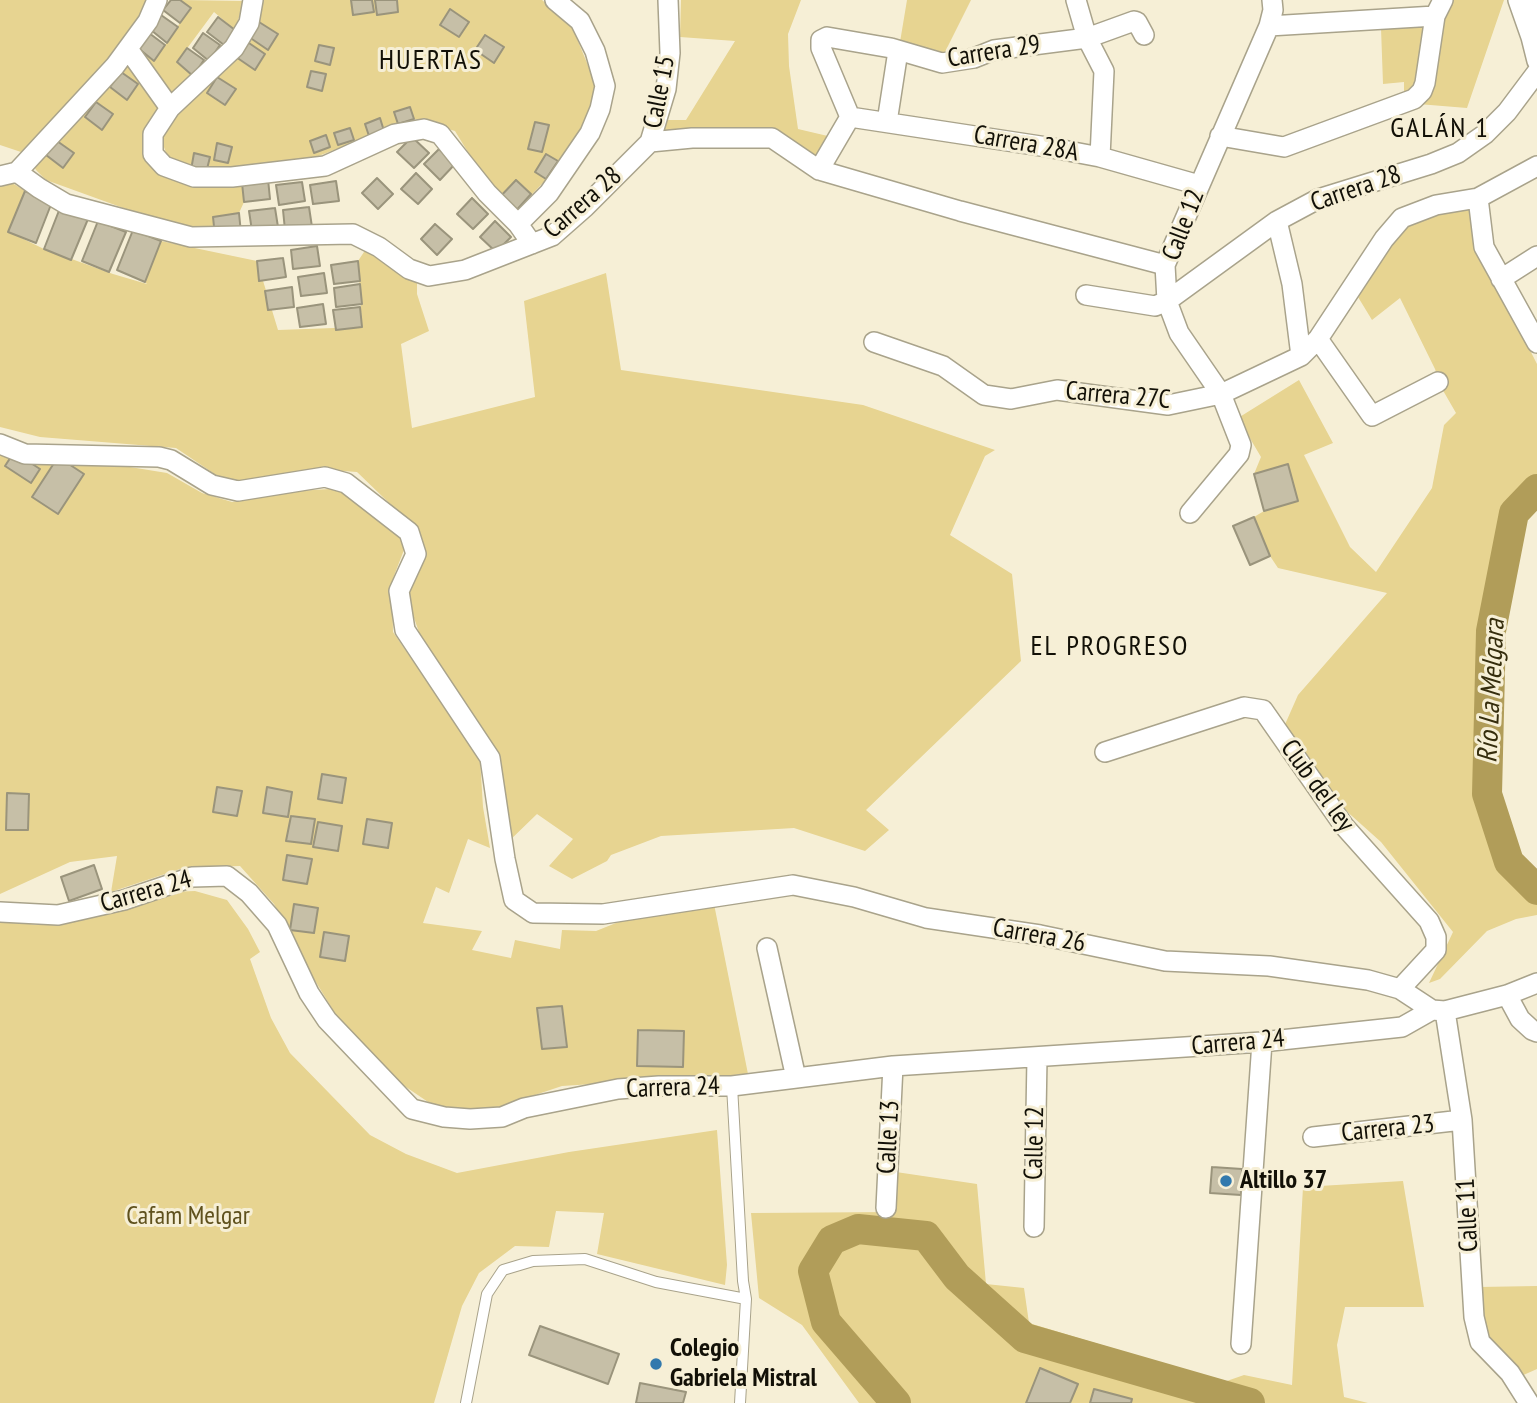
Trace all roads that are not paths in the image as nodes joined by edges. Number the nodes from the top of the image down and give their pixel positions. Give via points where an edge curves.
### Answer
1 (157, 0) edge
2 (253, 0) edge
3 (555, 0) edge
4 (668, 0) edge
5 (1076, 0) edge
6 (1272, 0) edge
7 (1518, 0) edge
8 (1534, 0) edge
9 (1439, 8) edge
10 (1535, 24) edge
11 (1269, 26) junction
12 (1144, 35) dead end
13 (1087, 38) junction
14 (128, 48) junction
15 (898, 51) junction
16 (1537, 61) edge
17 (1537, 72) edge
18 (170, 108) junction
19 (850, 117) junction
20 (887, 122) junction
21 (1220, 136) junction
22 (650, 142) junction
23 (1100, 157) junction
24 (1537, 166) edge
25 (819, 170) junction
26 (9, 174) edge
27 (1199, 185) junction
28 (1478, 198) junction
29 (1277, 220) junction
30 (518, 224) junction
31 (532, 244) junction
32 (1537, 256) edge
33 (1166, 265) junction
34 (1501, 279) junction
35 (1086, 295) dead end
36 (1167, 301) junction
37 (1530, 315) edge
38 (1318, 340) junction
39 (874, 342) dead end
40 (1537, 343) edge
41 (1301, 356) junction
42 (1438, 382) dead end
43 (1221, 394) junction
44 (0, 444) edge
45 (1190, 513) dead end
46 (1105, 752) dead end
47 (0, 912) edge
48 (766, 948) dead end
49 (1537, 983) edge
50 (1400, 989) junction
51 (1507, 995) junction
52 (1439, 1011) junction
53 (1537, 1032) edge
54 (1262, 1042) junction
55 (1037, 1058) junction
56 (893, 1066) junction
57 (796, 1078) junction
58 (732, 1086) junction
59 (1462, 1120) junction
60 (1313, 1137) dead end
61 (886, 1208) dead end
62 (1034, 1227) dead end
63 (746, 1299) junction
64 (1241, 1343) dead end
65 (466, 1403) edge
66 (740, 1403) edge
67 (1530, 1403) edge

1 - 14 street
2 - 18 street via 249,23 234,48
3 - 30 street via 580,21 605,86 590,133 549,193
4 - 22 street, Calle 15 via 666,89
5 - 13 street
6 - 11 street, Calle 12
7 - 10 street
8 - 10 street
9 - 11 street
9 - 21 street via 1422,91 1414,99 1284,147
10 - 16 street
11 - 21 street, Calle 12
12 - 13 street, Carrera 29 via 1136,21
13 - 15 street, Carrera 29 via 994,50 942,63
13 - 23 street via 1104,71
14 - 18 street
14 - 26 street
15 - 19 street, Carrera 29 via 827,37 821,40
15 - 20 street
17 - 29 street, Carrera 28 via 1507,112 1458,153 1318,199
18 - 30 street via 153,134 153,154 164,166 194,177 325,166 395,134 424,129 440,134
19 - 20 street, Carrera 28A
19 - 25 street
20 - 23 street, Carrera 28A
21 - 27 street, Calle 12
22 - 25 street via 772,138
22 - 31 street, Carrera 28 via 552,236
23 - 27 street, Carrera 28A
24 - 28 street, Carrera 27C
25 - 33 street
26 - 31 street, Carrera 28 via 66,204 191,237 353,234 409,270 429,276 465,270
27 - 33 street, Calle 12
28 - 34 street via 1484,247
28 - 38 street, Carrera 27C via 1436,205 1402,218
29 - 36 street, Carrera 28
29 - 41 street via 1292,284
30 - 31 street
32 - 34 street
33 - 36 street, Calle 12
34 - 37 street
35 - 36 street via 1155,306
36 - 43 street, Calle 12 via 1179,333
37 - 40 street
38 - 41 street, Carrera 27C
38 - 42 street via 1372,416
39 - 43 street, Carrera 27C via 943,366 984,395 1011,398 1057,390 1168,405
41 - 43 street, Carrera 27C
43 - 45 street, Calle 12 via 1241,445 1239,454
44 - 50 street, Carrera 26 via 25,454 159,457 212,485 238,491 325,477 345,484 409,532 415,554 399,591 405,630 490,758 514,900 533,913 603,914 793,886 854,897 926,918 1165,961 1269,966
46 - 50 street, Club del ley via 1244,707 1264,710 1344,826 1429,921 1437,937 1436,950
47 - 58 street, Carrera 24 via 58,915 124,900 192,877 227,876 277,925 309,993 334,1028 412,1109 444,1117 502,1117 524,1108 618,1089
48 - 57 street
49 - 51 street
50 - 52 street, Carrera 26
51 - 52 street
51 - 53 street via 1520,1019
52 - 54 street, Carrera 24 via 1402,1027
52 - 59 street, Calle 11
54 - 55 street, Carrera 24
54 - 64 street
55 - 56 street, Carrera 24
55 - 62 street, Calle 12
56 - 57 street, Carrera 24
56 - 61 street, Calle 13
57 - 58 street, Carrera 24
58 - 63 lane
59 - 60 street, Carrera 23
59 - 67 street, Calle 11 via 1474,1317 1480,1342 1510,1373
63 - 65 lane via 656,1282 585,1259 533,1261 503,1270 487,1294
63 - 66 lane

